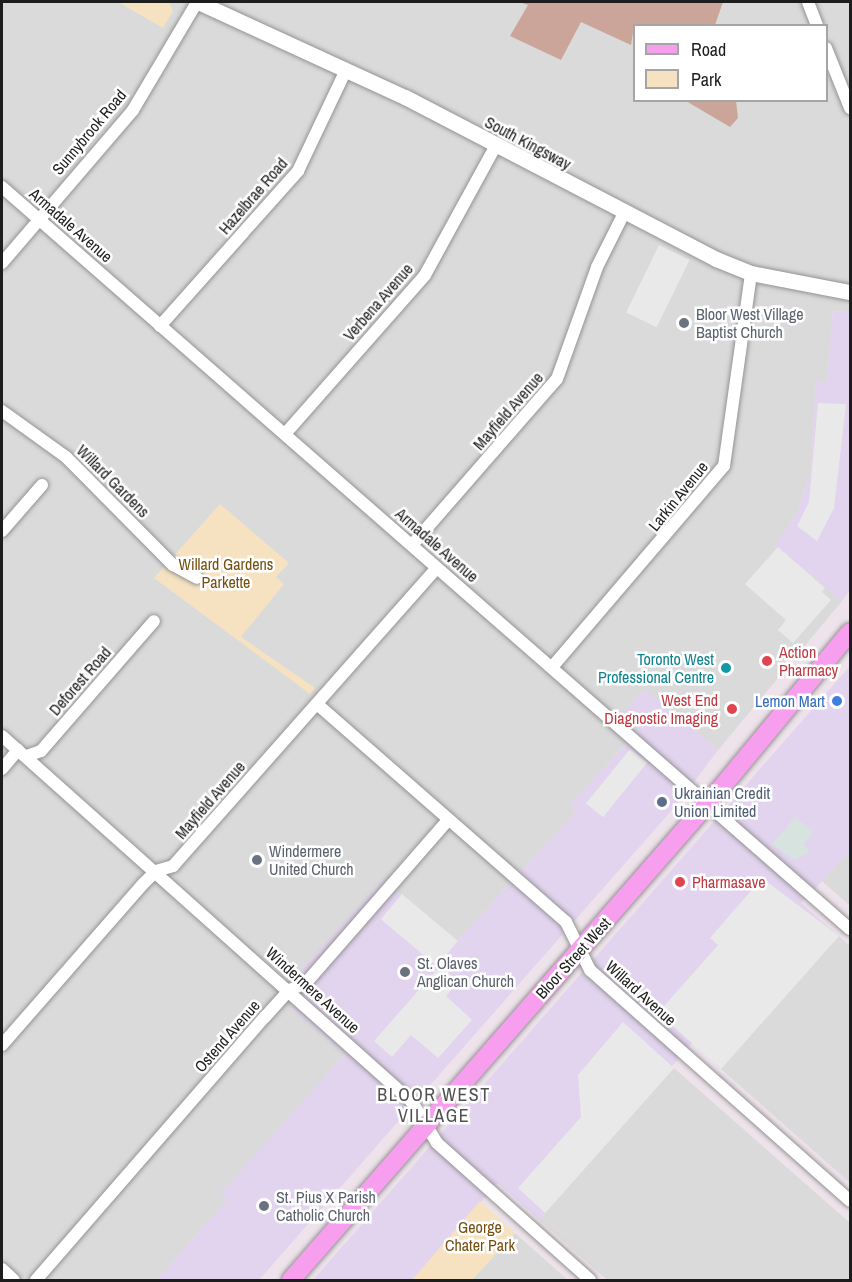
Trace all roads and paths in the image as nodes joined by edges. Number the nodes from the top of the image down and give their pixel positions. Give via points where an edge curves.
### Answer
1 (197, 2) edge
2 (808, 2) edge
3 (816, 24) edge
4 (828, 53) edge
5 (346, 70) junction
6 (850, 108) edge
7 (495, 147) junction
8 (2, 187) edge
9 (624, 213) junction
10 (38, 218) junction
11 (2, 263) edge
12 (750, 273) junction
13 (850, 292) edge
14 (160, 326) junction
15 (2, 411) edge
16 (285, 434) junction
17 (42, 485) dead end
18 (2, 531) edge
19 (412, 545) junction
20 (437, 568) junction
21 (197, 578) dead end
22 (154, 621) dead end
23 (850, 632) edge
24 (553, 666) junction
25 (317, 704) junction
26 (2, 736) edge
27 (23, 753) junction
28 (2, 770) edge
29 (707, 804) junction
30 (448, 820) junction
31 (156, 871) junction
32 (850, 929) edge
33 (579, 951) junction
34 (289, 990) junction
35 (2, 1045) edge
36 (425, 1124) junction
37 (850, 1201) edge
38 (2, 1269) edge
39 (14, 1281) edge
40 (36, 1281) edge
41 (291, 1281) edge
42 (590, 1281) edge

1 - 5 street, South Kingsway
1 - 10 street, Sunnybrook Road via 133,110
2 - 3 street
4 - 6 street
5 - 7 street, South Kingsway
5 - 14 street, Hazelbrae Road via 298,171
7 - 9 street, South Kingsway
7 - 16 street, Verbena Avenue via 425,275
8 - 10 street, Armadale Avenue
9 - 12 street, South Kingsway
9 - 19 street, Mayfield Avenue via 597,267 557,379
10 - 11 street
10 - 14 street, Armadale Avenue
12 - 13 street, South Kingsway
12 - 24 street, Larkin Avenue via 724,466
14 - 16 street, Armadale Avenue
15 - 21 street, Willard Gardens via 66,457 173,565
16 - 19 street, Armadale Avenue
17 - 18 street
19 - 20 street, Armadale Avenue
20 - 24 street, Armadale Avenue
20 - 25 street, Mayfield Avenue
22 - 27 street, Deforest Road via 41,751
23 - 29 main road, Bloor Street West
24 - 29 street, Armadale Avenue
25 - 30 street, Willard Avenue
25 - 31 street, Mayfield Avenue via 173,866
26 - 27 street, Windermere Avenue
27 - 28 street, Deforest Road
27 - 31 street, Windermere Avenue
29 - 32 street, Armadale Avenue
29 - 33 main road, Bloor Street West
30 - 33 street, Willard Avenue via 570,926
30 - 34 street, Ostend Avenue via 305,984
31 - 34 street, Windermere Avenue
31 - 35 street, Mayfield Avenue
33 - 36 main road, Bloor Street West
33 - 37 street, Willard Avenue via 590,970
34 - 36 street, Windermere Avenue via 412,1102
34 - 40 street, Ostend Avenue
36 - 41 main road, Bloor Street West
36 - 42 street, Windermere Avenue via 437,1143
38 - 39 street

